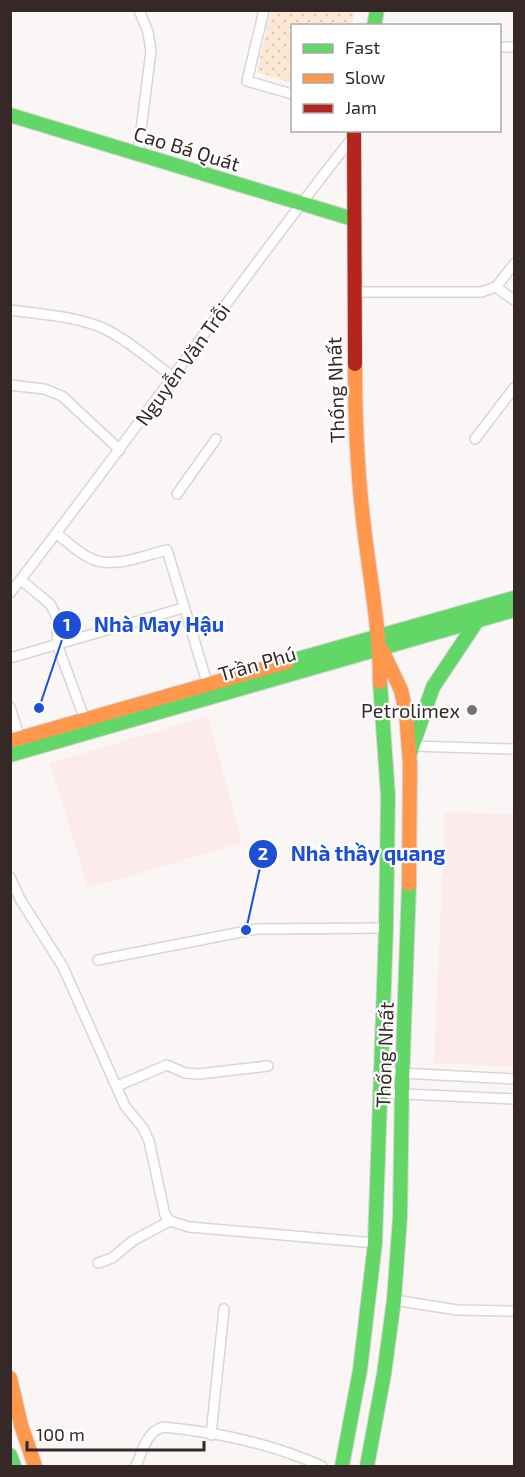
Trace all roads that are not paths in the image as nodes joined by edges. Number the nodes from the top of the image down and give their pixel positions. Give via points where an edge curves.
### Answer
1 (139, 10) edge
2 (264, 10) edge
3 (291, 94) edge
4 (10, 115) edge
5 (354, 133) edge
6 (138, 154) junction
7 (301, 203) junction
8 (353, 219) junction
9 (514, 264) edge
10 (496, 287) junction
11 (353, 292) junction
12 (514, 300) edge
13 (10, 310) edge
14 (172, 376) junction
15 (10, 385) edge
16 (514, 388) edge
17 (216, 439) dead end
18 (475, 439) dead end
19 (120, 450) junction
20 (177, 494) dead end
21 (57, 534) junction
22 (21, 579) junction
23 (10, 593) edge
24 (514, 598) edge
25 (183, 608) junction
26 (514, 610) edge
27 (477, 621) junction
28 (380, 642) junction
29 (57, 644) junction
30 (10, 657) edge
31 (210, 691) junction
32 (10, 706) edge
33 (85, 720) junction
34 (16, 746) edge
35 (514, 749) edge
36 (411, 755) junction
37 (387, 764) junction
38 (10, 877) edge
39 (386, 928) junction
40 (409, 930) junction
41 (98, 960) dead end
42 (268, 1066) dead end
43 (382, 1072) junction
44 (402, 1074) junction
45 (514, 1079) edge
46 (117, 1086) junction
47 (381, 1093) junction
48 (402, 1094) junction
49 (514, 1099) edge
50 (170, 1221) junction
51 (375, 1243) junction
52 (398, 1246) junction
53 (98, 1263) dead end
54 (394, 1300) junction
55 (224, 1309) dead end
56 (514, 1311) edge
57 (10, 1378) edge
58 (349, 1430) junction
59 (211, 1435) junction
60 (373, 1436) junction
61 (10, 1455) edge
62 (14, 1467) edge
63 (35, 1467) edge
64 (136, 1467) edge
65 (322, 1467) edge
66 (342, 1467) edge
67 (367, 1467) edge

1 - 6 street via 151,51
2 - 3 street via 247,81
4 - 6 main road, Cao Bá Quát
5 - 7 street, Nguyễn Văn Trỗi
5 - 8 main road, Thống Nhất
6 - 7 main road, Cao Bá Quát
7 - 8 main road, Cao Bá Quát
7 - 14 street, Nguyễn Văn Trỗi
8 - 11 main road, Thống Nhất
9 - 10 street
10 - 11 street via 474,292
10 - 12 street
11 - 28 main road, Thống Nhất via 354,430
13 - 14 street via 72,319 101,328
14 - 19 street, Nguyễn Văn Trỗi
15 - 19 street via 44,389 62,396
16 - 18 street
17 - 20 street
19 - 21 street, Nguyễn Văn Trỗi
21 - 22 street, Nguyễn Văn Trỗi
21 - 25 street via 99,562 167,550
22 - 23 street, Nguyễn Văn Trỗi
22 - 29 street via 51,604 58,619
24 - 28 main road, Trần Phú
25 - 29 street
25 - 31 street
26 - 27 main road, Trần Phú
27 - 28 main road, Trần Phú
27 - 36 main road via 433,687
28 - 31 main road, Trần Phú
28 - 36 main road, Thống Nhất via 404,700
28 - 37 main road, Thống Nhất
29 - 30 street
29 - 33 street
31 - 33 main road, Trần Phú
31 - 34 main road, Trần Phú
32 - 34 street
33 - 34 main road, Trần Phú
35 - 36 street
36 - 37 main road
36 - 40 main road, Thống Nhất
37 - 39 main road, Thống Nhất
38 - 46 street via 63,967
39 - 40 main road
39 - 41 street via 257,929
39 - 43 main road, Thống Nhất
40 - 44 main road, Thống Nhất
42 - 46 street via 199,1074 167,1065
43 - 44 street
43 - 47 main road, Thống Nhất
44 - 45 street
44 - 48 main road, Thống Nhất
46 - 50 street via 149,1141 165,1215
47 - 48 street
47 - 51 main road, Thống Nhất
48 - 49 street
48 - 52 main road, Thống Nhất
50 - 51 street via 189,1227
50 - 53 street
51 - 52 main road
51 - 58 main road, Thống Nhất
52 - 54 main road, Thống Nhất
54 - 56 street via 468,1311
54 - 60 main road, Thống Nhất
55 - 59 street
57 - 63 main road
58 - 60 main road
58 - 66 main road, Thống Nhất
59 - 64 street via 154,1429
59 - 65 street via 264,1445
60 - 67 main road, Thống Nhất
61 - 62 main road

